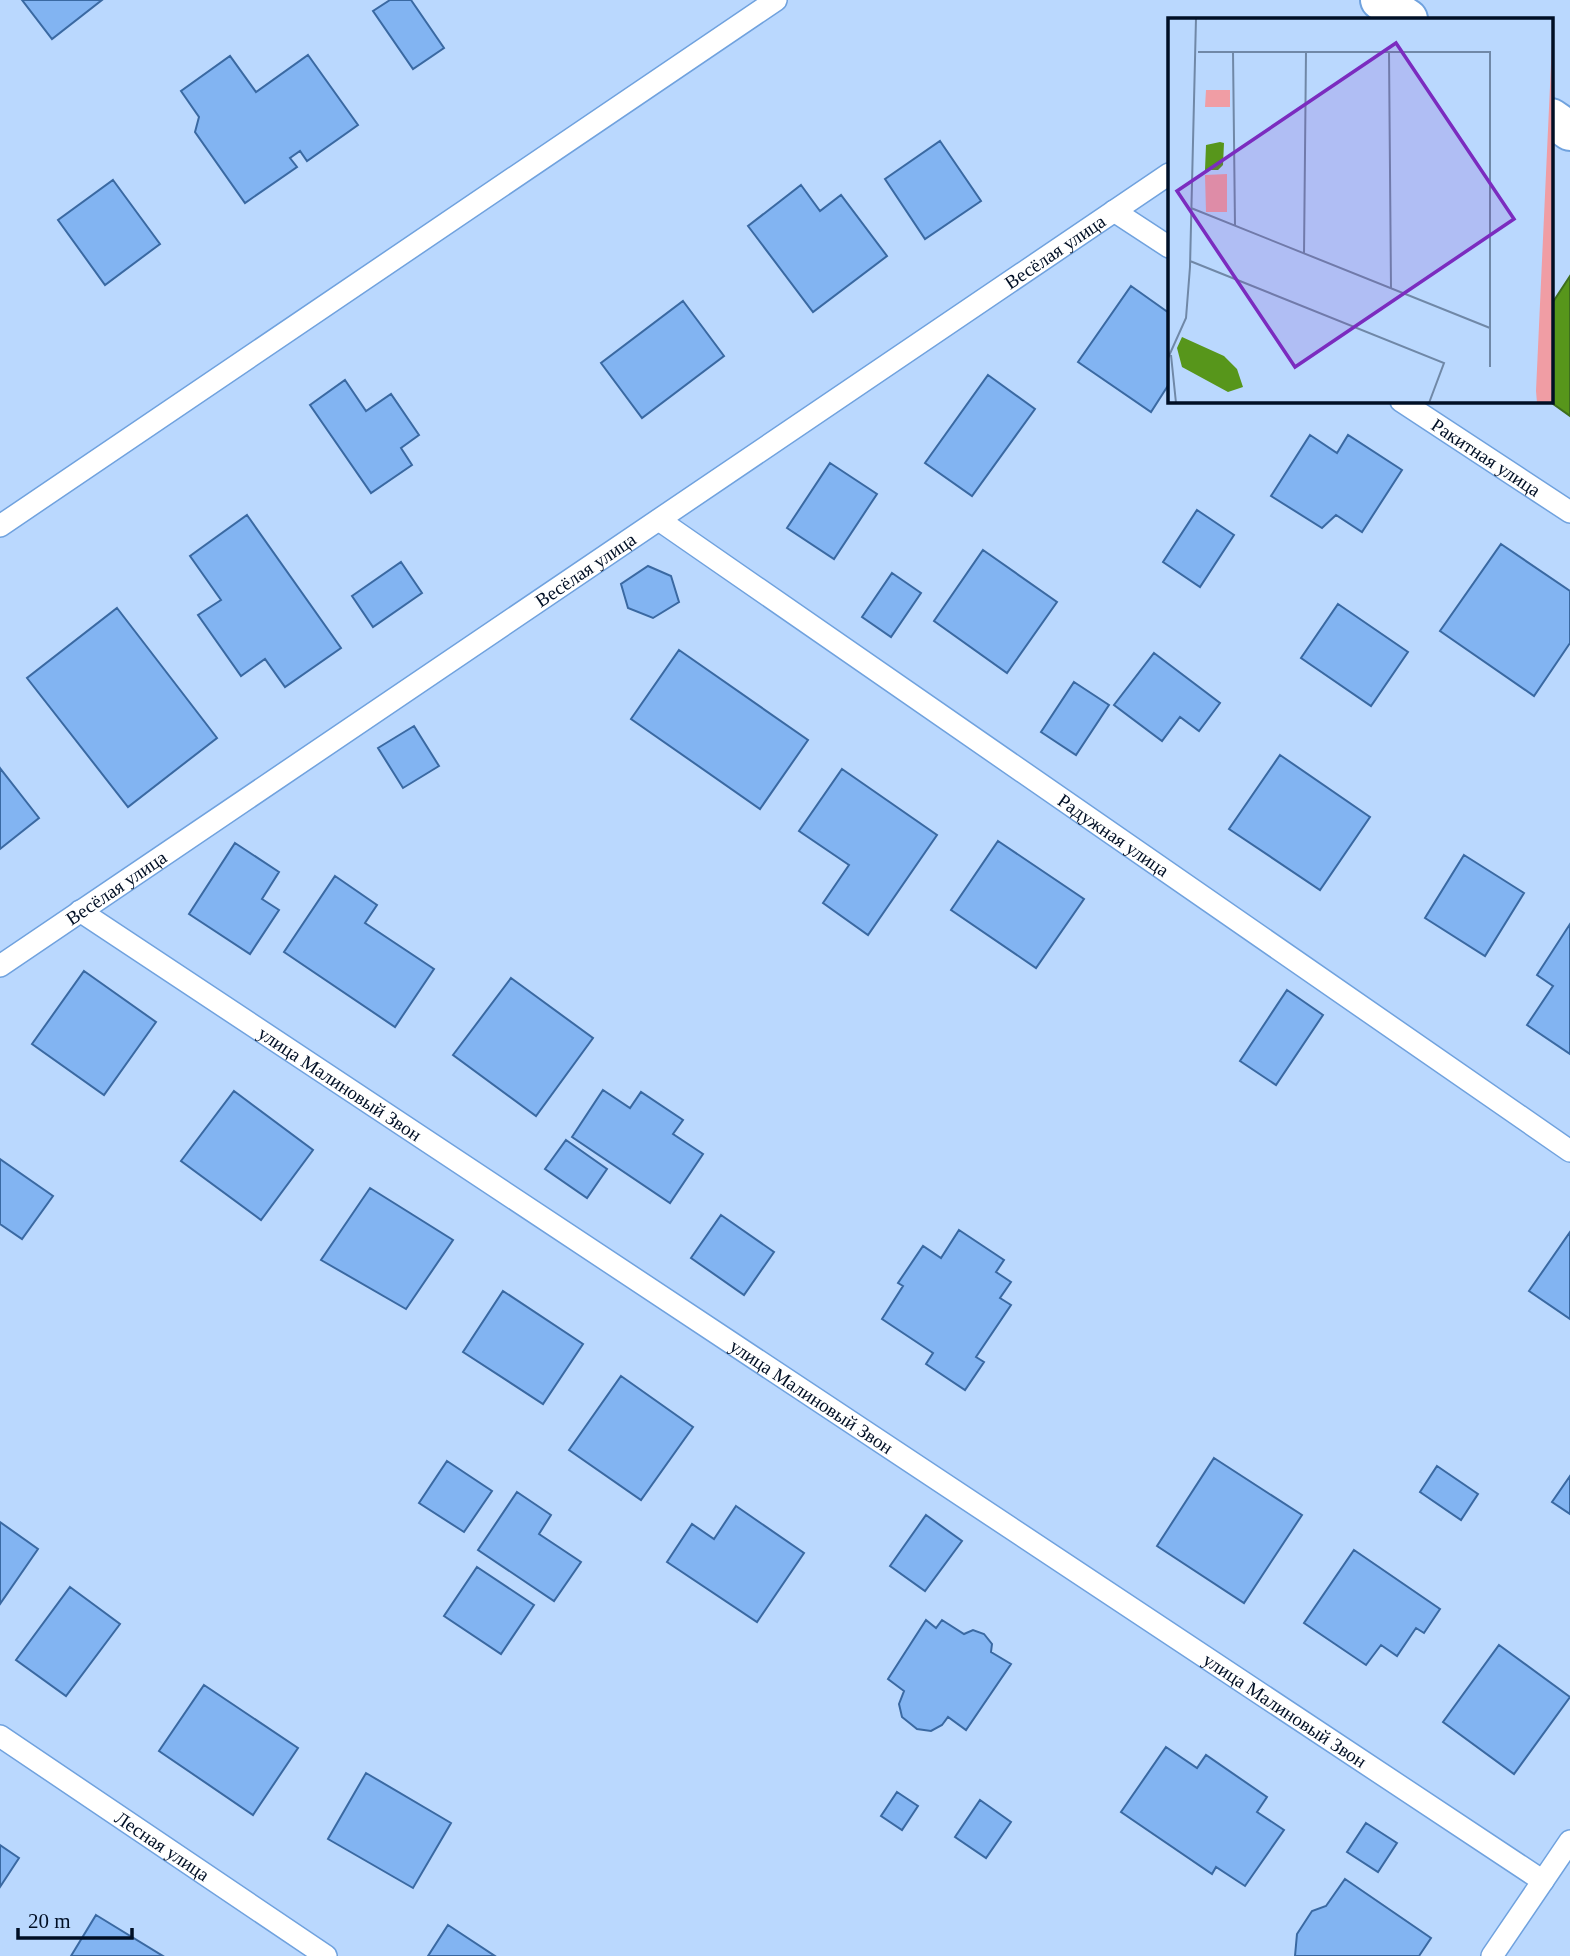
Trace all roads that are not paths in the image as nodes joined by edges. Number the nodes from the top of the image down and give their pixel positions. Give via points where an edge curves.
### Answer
1 (776, 0) edge
2 (1552, 119) edge
3 (1570, 131) edge
4 (1168, 174) edge
5 (1114, 211) junction
6 (1168, 246) edge
7 (1403, 402) edge
8 (1570, 512) edge
9 (659, 520) junction
10 (0, 526) edge
11 (80, 911) junction
12 (0, 966) edge
13 (1570, 1151) edge
14 (0, 1736) edge
15 (1570, 1840) edge
16 (1542, 1881) junction
17 (326, 1956) edge
18 (1492, 1956) edge

1 - 10 lane
2 - 3 street
4 - 5 lane, Весёлая улица
5 - 6 lane
5 - 9 lane, Весёлая улица
7 - 8 lane, Ракитная улица
9 - 11 lane, Весёлая улица
9 - 13 lane, Радужная улица
11 - 12 lane, Весёлая улица
11 - 16 lane, улица Малиновый Звон
14 - 17 lane, Лесная улица
15 - 16 lane
16 - 18 lane

